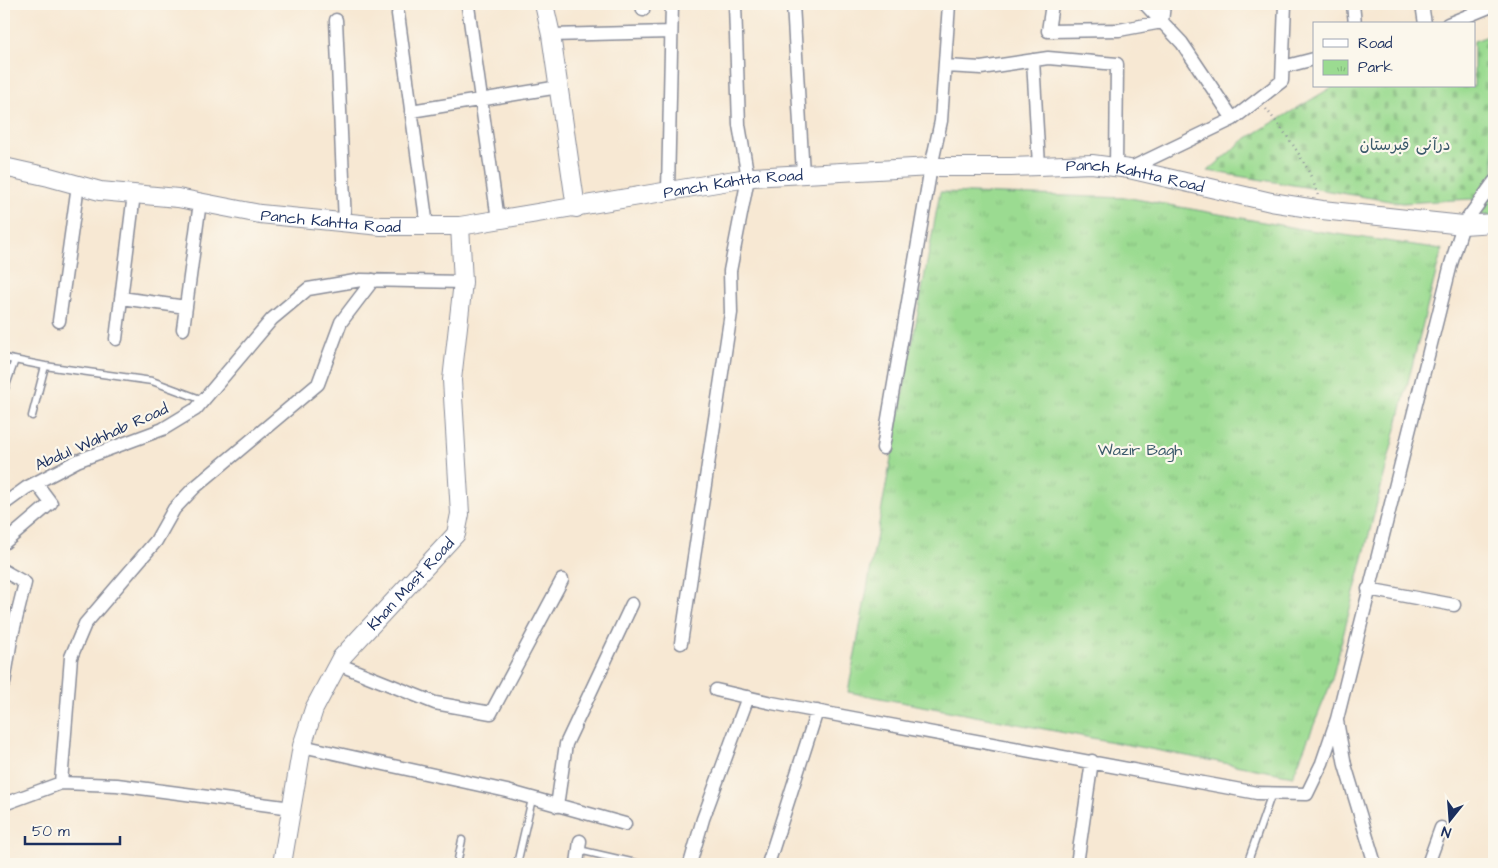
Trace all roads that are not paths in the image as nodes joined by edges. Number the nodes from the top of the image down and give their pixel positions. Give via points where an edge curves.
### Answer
1 (544, 4) edge
2 (672, 4) edge
3 (735, 4) edge
4 (793, 4) edge
5 (949, 4) edge
6 (1052, 4) edge
7 (1145, 4) edge
8 (1164, 4) edge
9 (1285, 4) edge
10 (1354, 4) edge
11 (1422, 4) edge
12 (468, 6) dead end
13 (1486, 6) edge
14 (398, 14) dead end
15 (336, 20) dead end
16 (1162, 22) junction
17 (1354, 22) edge
18 (1425, 22) edge
19 (1452, 22) edge
20 (671, 32) junction
21 (551, 35) junction
22 (1313, 59) edge
23 (1033, 60) junction
24 (946, 66) junction
25 (1283, 67) junction
26 (559, 87) junction
27 (481, 100) junction
28 (411, 111) junction
29 (1233, 119) junction
30 (1039, 166) junction
31 (931, 167) junction
32 (4, 168) edge
33 (1122, 168) junction
34 (803, 174) junction
35 (748, 178) junction
36 (1494, 182) edge
37 (78, 185) junction
38 (668, 190) junction
39 (134, 194) junction
40 (200, 202) junction
41 (576, 208) junction
42 (498, 220) junction
43 (345, 222) junction
44 (1494, 224) edge
45 (1463, 225) junction
46 (426, 226) junction
47 (460, 226) junction
48 (373, 280) junction
49 (463, 282) junction
50 (121, 298) junction
51 (186, 307) junction
52 (59, 321) dead end
53 (183, 330) dead end
54 (116, 339) dead end
55 (4, 358) edge
56 (15, 360) junction
57 (46, 366) junction
58 (4, 390) edge
59 (203, 400) junction
60 (32, 416) dead end
61 (883, 448) dead end
62 (36, 483) junction
63 (4, 504) edge
64 (4, 543) edge
65 (4, 571) edge
66 (562, 580) dead end
67 (1368, 589) junction
68 (632, 604) dead end
69 (1454, 605) dead end
70 (681, 643) dead end
71 (338, 664) junction
72 (4, 683) edge
73 (716, 690) dead end
74 (748, 697) junction
75 (816, 711) junction
76 (1337, 719) junction
77 (302, 746) junction
78 (1092, 761) junction
79 (61, 783) junction
80 (1272, 793) junction
81 (532, 799) junction
82 (4, 804) edge
83 (557, 806) junction
84 (292, 808) junction
85 (624, 824) dead end
86 (1441, 828) dead end
87 (462, 840) dead end
88 (579, 845) joint
89 (282, 864) edge
90 (457, 864) edge
91 (517, 864) edge
92 (577, 864) edge
93 (640, 864) edge
94 (690, 864) edge
95 (768, 864) edge
96 (1077, 864) edge
97 (1247, 864) edge
98 (1376, 864) edge
99 (1428, 864) edge

1 - 21 street
2 - 20 street
3 - 35 street via 739,125
4 - 34 street
5 - 24 street
6 - 16 street via 1048,31 1120,30
7 - 16 street
8 - 16 street
9 - 25 street
10 - 17 street
11 - 18 street
12 - 27 street
13 - 19 street
14 - 28 street
15 - 43 street
16 - 29 street via 1182,43
20 - 21 street
20 - 38 street
21 - 26 street
22 - 25 street
23 - 24 street via 980,68
23 - 30 street
23 - 33 street via 1048,58 1117,64
24 - 31 street via 942,121
25 - 29 street via 1282,81
26 - 27 street
26 - 41 street
27 - 28 street
27 - 42 street
28 - 46 street
29 - 33 street
30 - 31 street, Panch Kahtta Road
30 - 33 street, Panch Kahtta Road via 1092,164
31 - 34 street, Panch Kahtta Road
31 - 61 street
32 - 37 street, Panch Kahtta Road
33 - 45 street, Panch Kahtta Road via 1272,202
34 - 35 street, Panch Kahtta Road
35 - 38 street, Panch Kahtta Road
35 - 70 street via 730,271 731,314
36 - 45 street
37 - 39 street, Panch Kahtta Road
37 - 52 street
38 - 41 street, Panch Kahtta Road
39 - 40 street, Panch Kahtta Road
39 - 50 street
40 - 43 street, Panch Kahtta Road via 260,214
40 - 51 street
41 - 42 street, Panch Kahtta Road
42 - 47 street, Panch Kahtta Road
43 - 46 street, Panch Kahtta Road
44 - 45 street, Panch Kahtta Road
45 - 67 street
46 - 47 street, Panch Kahtta Road
47 - 49 street, Khan Mast Road
48 - 49 street, Abdul Wahhab Road
48 - 59 street, Abdul Wahhab Road via 308,289 272,319
48 - 79 street via 341,322 318,384 194,488 174,509 156,541 85,624 71,657
49 - 71 street, Khan Mast Road via 452,380 460,514 456,534
50 - 51 street
50 - 54 street
51 - 53 street
55 - 56 lane
56 - 57 lane
56 - 58 lane
57 - 59 lane via 152,381
57 - 60 lane
59 - 62 street, Abdul Wahhab Road via 196,409 163,429 77,461
62 - 63 street, Abdul Wahhab Road
62 - 64 street via 51,503
65 - 72 street via 25,583
66 - 71 street via 491,714 434,702
67 - 69 street
67 - 76 street
68 - 83 street via 566,744
71 - 77 street, Khan Mast Road via 314,709
73 - 74 street
74 - 75 street
74 - 94 street
75 - 78 street
75 - 95 street
76 - 80 street via 1322,763 1306,794
76 - 98 street via 1345,765
77 - 81 street
77 - 84 street, Khan Mast Road
78 - 80 street via 1257,793
78 - 96 street
79 - 82 street
79 - 84 street via 117,785
80 - 97 lane
81 - 83 street
81 - 91 lane
83 - 85 street
84 - 89 street, Khan Mast Road
86 - 99 street
87 - 90 lane
88 - 92 street
88 - 93 lane

